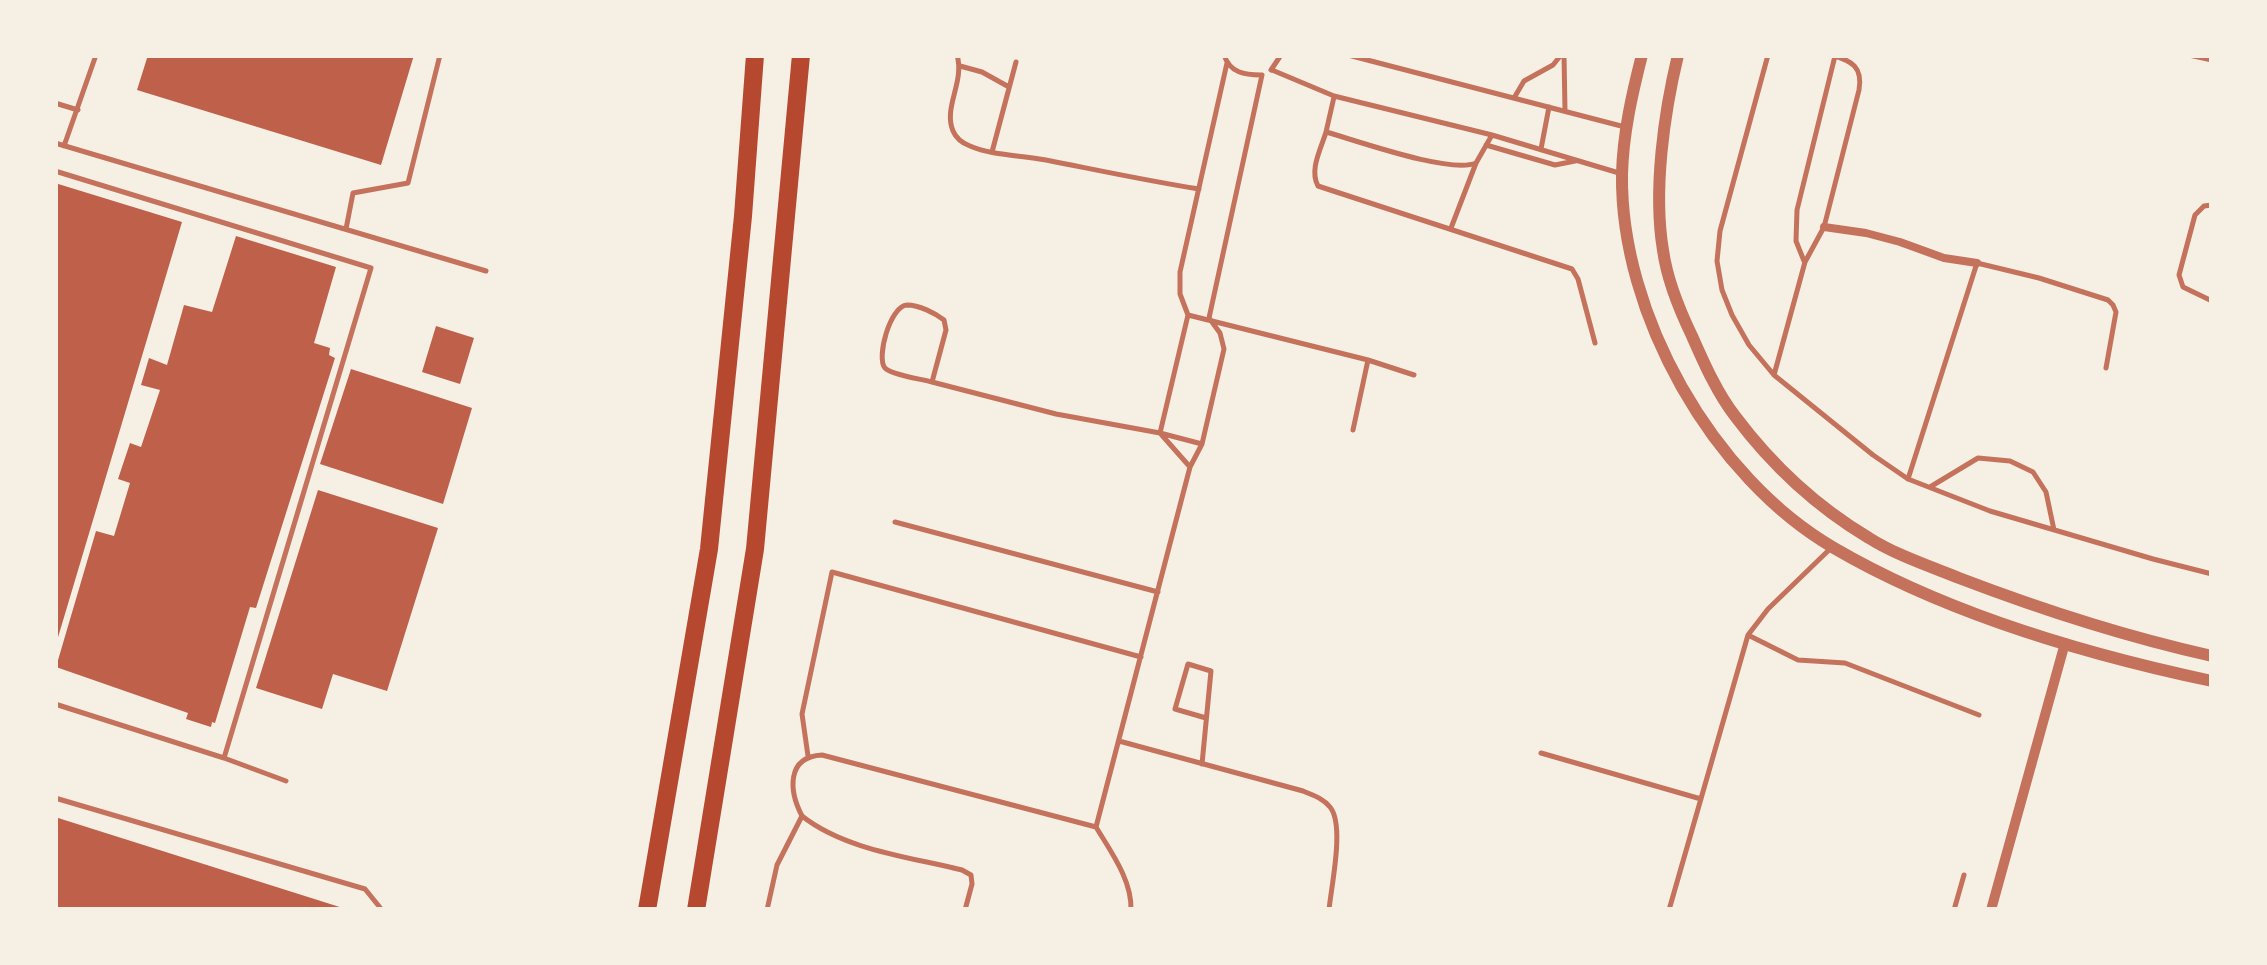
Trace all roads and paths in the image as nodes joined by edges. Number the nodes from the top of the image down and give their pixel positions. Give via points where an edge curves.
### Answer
1 (96, 55) edge
2 (440, 55) edge
3 (755, 55) edge
4 (800, 55) edge
5 (956, 55) edge
6 (1224, 55) edge
7 (1281, 55) edge
8 (1348, 55) edge
9 (1563, 55) edge
10 (1642, 55) edge
11 (1678, 55) edge
12 (1768, 55) edge
13 (2189, 55) edge
14 (1833, 56) edge
15 (2212, 60) edge
16 (1016, 62) dead end
17 (1227, 63) junction
18 (960, 66) junction
19 (1272, 70) junction
20 (1262, 75) junction
21 (1009, 88) junction
22 (1334, 96) junction
23 (1514, 98) junction
24 (55, 103) edge
25 (1549, 107) junction
26 (78, 110) junction
27 (1565, 112) junction
28 (1626, 127) junction
29 (1326, 132) junction
30 (1492, 135) junction
31 (55, 143) edge
32 (1486, 145) junction
33 (64, 146) junction
34 (1541, 149) junction
35 (992, 152) junction
36 (1578, 160) junction
37 (1476, 162) junction
38 (55, 171) edge
39 (1622, 174) junction
40 (1200, 190) junction
41 (2212, 205) edge
42 (1824, 227) junction
43 (1451, 228) junction
44 (346, 229) junction
45 (1805, 262) junction
46 (1977, 263) junction
47 (486, 271) dead end
48 (2212, 300) edge
49 (1188, 315) junction
50 (1208, 318) junction
51 (1594, 343) dead end
52 (1368, 360) junction
53 (2106, 368) dead end
54 (1414, 375) dead end
55 (1774, 375) junction
56 (932, 382) junction
57 (1353, 430) dead end
58 (1160, 433) junction
59 (1202, 444) junction
60 (1190, 467) junction
61 (1908, 479) junction
62 (1928, 488) junction
63 (894, 522) dead end
64 (2054, 530) junction
65 (1832, 547) junction
66 (2212, 574) edge
67 (1158, 592) junction
68 (1748, 634) junction
69 (2065, 643) junction
70 (2212, 656) edge
71 (1141, 657) junction
72 (2212, 681) edge
73 (55, 704) edge
74 (1979, 715) dead end
75 (1206, 718) junction
76 (1118, 741) junction
77 (1541, 753) dead end
78 (808, 756) junction
79 (224, 758) junction
80 (1202, 764) junction
81 (286, 781) dead end
82 (55, 798) edge
83 (1701, 798) junction
84 (802, 816) junction
85 (1096, 826) junction
86 (1964, 875) dead end
87 (382, 910) edge
88 (647, 910) edge
89 (696, 910) edge
90 (768, 910) edge
91 (966, 910) edge
92 (1131, 910) edge
93 (1329, 910) edge
94 (1669, 910) edge
95 (1954, 910) edge
96 (1991, 910) edge

1 - 26 lane
2 - 44 lane via 408,183 353,193
3 - 88 highway via 709,549
4 - 89 highway via 755,549
5 - 18 lane
6 - 17 lane
7 - 19 lane
8 - 23 lane
9 - 23 lane via 1524,81
9 - 27 lane
10 - 28 street
11 - 70 street via 1664,136 1662,250 1701,356 1732,413 1774,464 1870,539 1920,563 2000,594
12 - 55 lane via 1717,261 1732,315
13 - 15 lane
14 - 42 lane via 1849,60 1861,78
14 - 45 lane via 1797,210 1796,241
16 - 21 lane
17 - 20 lane via 1242,75
17 - 40 lane
18 - 21 lane
18 - 35 lane via 950,126 968,146
19 - 20 lane
19 - 22 lane
20 - 50 lane
21 - 35 lane
22 - 29 lane
22 - 30 lane
23 - 25 lane
24 - 26 lane
25 - 27 lane
25 - 34 lane
26 - 33 lane
27 - 28 lane
28 - 39 street
29 - 37 lane via 1442,164
29 - 43 lane via 1315,168 1318,186
30 - 32 lane
30 - 34 lane
31 - 33 lane
32 - 36 lane via 1555,165
32 - 37 lane
33 - 44 lane
34 - 36 lane
35 - 40 lane
36 - 39 lane
37 - 43 lane
38 - 79 lane via 372,268
39 - 65 street via 1633,270 1675,375 1746,477
40 - 49 lane via 1180,272
41 - 48 lane via 2195,215 2179,275 2183,287
42 - 45 lane
42 - 46 street
43 - 51 lane via 1572,269
44 - 47 lane
45 - 55 lane
46 - 53 lane via 2108,300 2116,312
46 - 61 lane
49 - 50 lane
49 - 58 lane
50 - 52 lane
50 - 59 lane via 1224,348
52 - 54 lane
52 - 57 lane
55 - 61 lane
56 - 56 lane via 944,320 900,307 892,315 884,367
56 - 58 lane
58 - 59 lane
58 - 60 lane
59 - 60 lane
60 - 67 lane
61 - 62 lane
62 - 64 lane
62 - 64 lane via 1978,458 2010,461 2033,472 2046,492
63 - 67 lane
64 - 66 lane
65 - 68 lane
65 - 69 street via 1909,587
67 - 71 lane
68 - 74 lane via 1798,660 1845,663
68 - 83 lane
69 - 72 street
69 - 96 street
71 - 76 lane
71 - 78 lane via 832,572 802,714
73 - 79 lane
75 - 75 lane via 1211,670 1188,664 1175,709
75 - 80 lane
76 - 80 lane
76 - 85 lane
77 - 83 lane
78 - 84 lane via 793,777
78 - 85 lane
79 - 81 lane
80 - 93 lane via 1302,791 1333,810
82 - 87 lane via 365,889
83 - 94 lane
84 - 90 lane via 778,866
84 - 91 lane via 851,842 971,875
85 - 92 lane via 1120,867
86 - 95 lane

